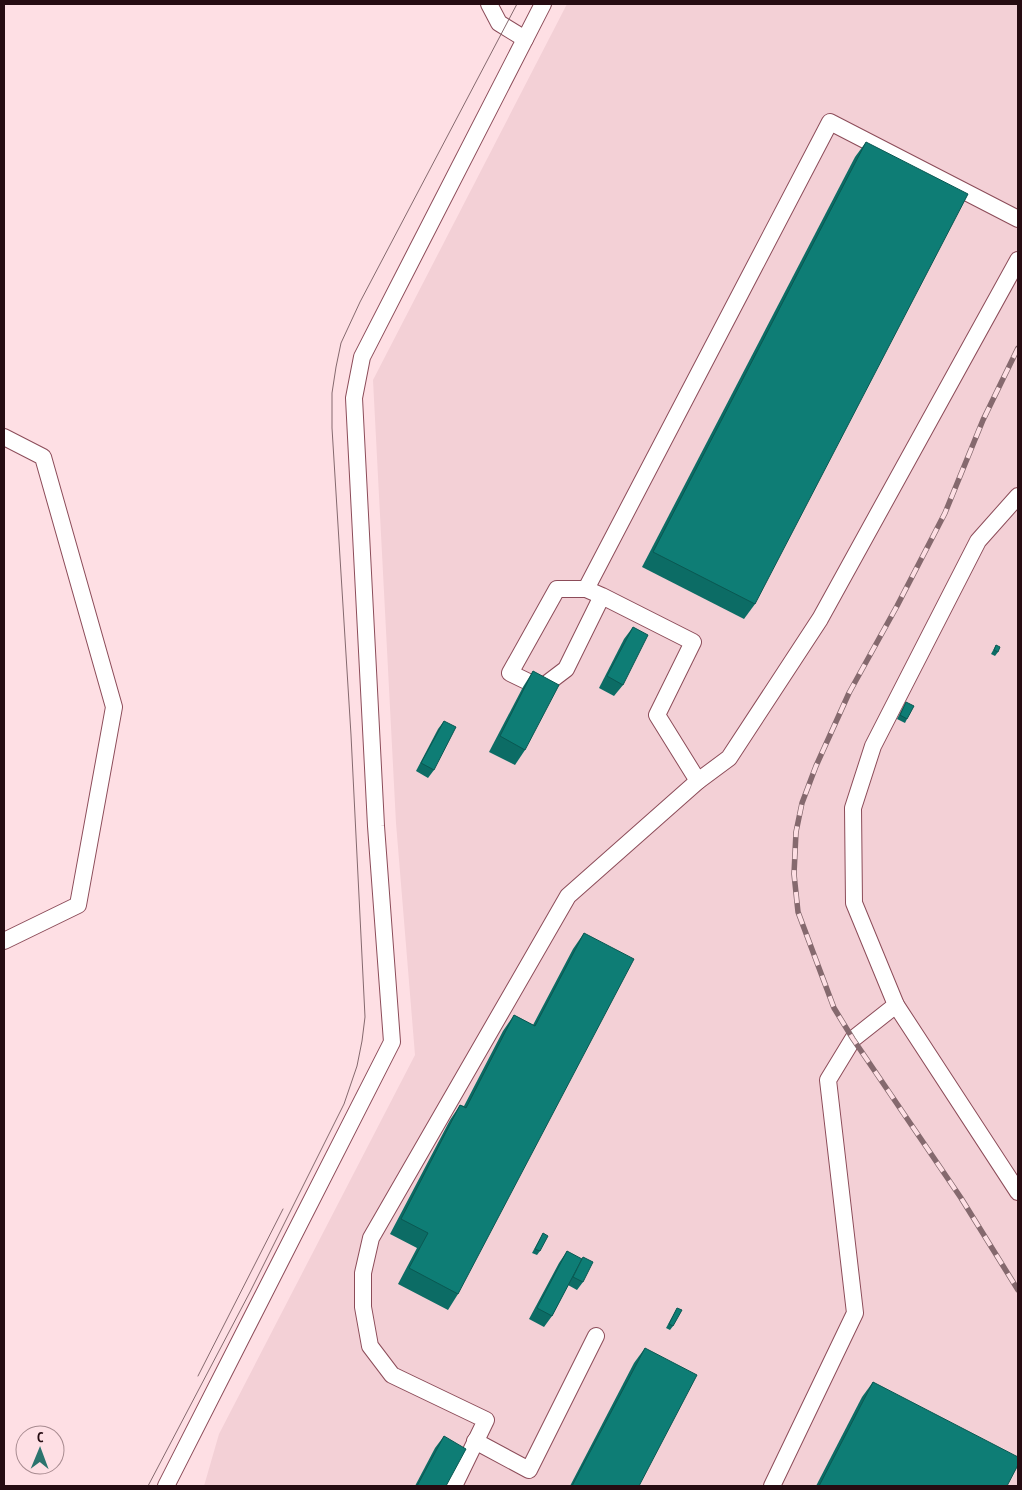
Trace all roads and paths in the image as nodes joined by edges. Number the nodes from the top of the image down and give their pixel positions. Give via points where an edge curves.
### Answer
1 (489, 4) edge
2 (542, 4) edge
3 (525, 38) junction
4 (1018, 219) edge
5 (1018, 260) edge
6 (4, 437) edge
7 (1018, 496) edge
8 (586, 589) junction
9 (602, 596) junction
10 (698, 781) junction
11 (4, 941) edge
12 (896, 1005) junction
13 (1018, 1192) edge
14 (596, 1336) dead end
15 (475, 1441) junction
16 (166, 1486) edge
17 (454, 1486) edge
18 (772, 1486) edge

1 - 3 street via 499,24
2 - 3 street
3 - 16 street via 362,357 354,398 376,826 392,1042
4 - 8 street via 830,122
5 - 10 street via 820,619 729,758
6 - 11 street via 43,457 114,707 78,905
7 - 12 street via 978,541 873,746 853,808 854,903
8 - 9 street
8 - 9 street via 557,589 510,673 541,688 566,669
9 - 10 street via 693,642 657,715
10 - 15 street via 568,896 371,1238 363,1273 363,1307 370,1346 392,1375 486,1420
12 - 13 street
12 - 18 street via 853,1040 828,1080 855,1313
14 - 15 street via 529,1470
15 - 17 street

